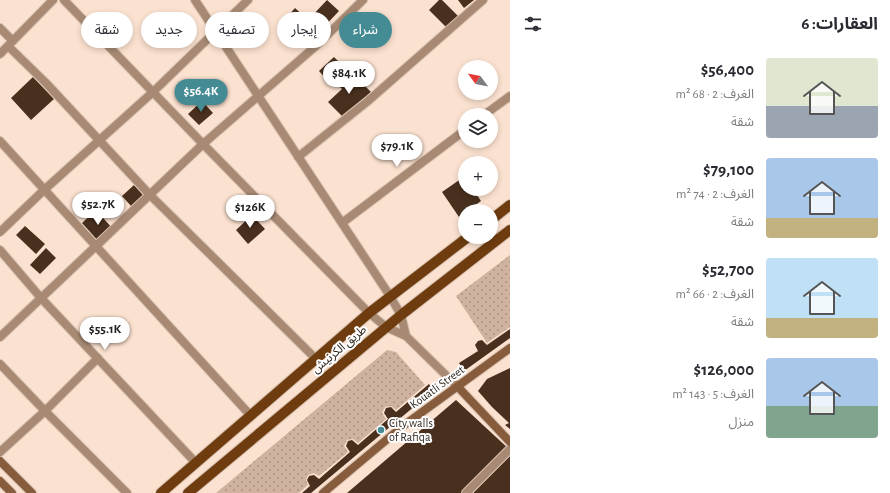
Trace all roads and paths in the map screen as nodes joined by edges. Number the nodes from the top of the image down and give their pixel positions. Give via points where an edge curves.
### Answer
1 (53, 0) edge
2 (64, 0) edge
3 (195, 0) edge
4 (248, 0) edge
5 (363, 0) edge
6 (483, 0) edge
7 (235, 12) edge
8 (205, 15) edge
9 (0, 28) edge
10 (205, 40) edge
11 (10, 44) junction
12 (227, 48) edge
13 (0, 54) edge
14 (153, 92) junction
15 (258, 96) junction
16 (510, 96) edge
17 (494, 108) edge
18 (458, 135) edge
19 (0, 141) edge
20 (99, 141) junction
21 (203, 144) junction
22 (298, 157) junction
23 (44, 190) junction
24 (150, 195) junction
25 (510, 205) edge
26 (498, 214) edge
27 (342, 223) junction
28 (510, 230) edge
29 (0, 232) edge
30 (459, 244) edge
31 (96, 246) junction
32 (0, 250) edge
33 (390, 296) junction
34 (41, 298) junction
35 (369, 313) junction
36 (401, 314) junction
37 (386, 327) junction
38 (406, 336) junction
39 (0, 337) edge
40 (510, 348) edge
41 (98, 358) junction
42 (316, 359) junction
43 (0, 364) edge
44 (458, 387) junction
45 (45, 411) junction
46 (250, 416) junction
47 (510, 442) edge
48 (510, 449) edge
49 (0, 452) edge
50 (0, 462) edge
51 (196, 463) junction
52 (0, 481) edge
53 (12, 493) edge
54 (32, 493) edge
55 (127, 493) edge
56 (161, 493) edge
57 (188, 493) edge
58 (323, 493) edge
59 (466, 493) edge

1 - 11 street
2 - 14 street
3 - 8 street
4 - 7 street
5 - 15 street via 317,45
6 - 22 street via 368,101
9 - 11 street
10 - 14 street
11 - 13 street
11 - 20 street
12 - 15 street
14 - 20 street
14 - 21 street
15 - 21 street
15 - 22 street
16 - 17 street
18 - 27 street
19 - 23 street
20 - 23 street
20 - 24 street
21 - 24 street
21 - 35 street
22 - 27 street
23 - 29 street
23 - 31 street
24 - 31 street
24 - 42 street
25 - 26 main road
27 - 33 street
28 - 36 main road, طريق الكرنيش
30 - 33 main road, طريق الكرنيش
31 - 34 street
31 - 46 street
32 - 34 street
33 - 35 main road, طريق الكرنيش
33 - 36 street
34 - 39 street
34 - 41 street
35 - 37 street
35 - 42 main road, طريق الكرنيش
36 - 37 main road, طريق الكرنيش
36 - 38 street
37 - 38 street
37 - 57 main road, طريق الكرنيش
38 - 44 street
40 - 44 street, Kouatli Street
41 - 45 street
41 - 51 street
42 - 46 main road, طريق الكرنيش
43 - 45 street
44 - 47 street
44 - 58 street, Kouatli Street via 403,426
45 - 49 street
45 - 55 street
46 - 51 main road, طريق الكرنيش
48 - 59 street
50 - 54 street
51 - 56 main road, طريق الكرنيش
52 - 53 street

